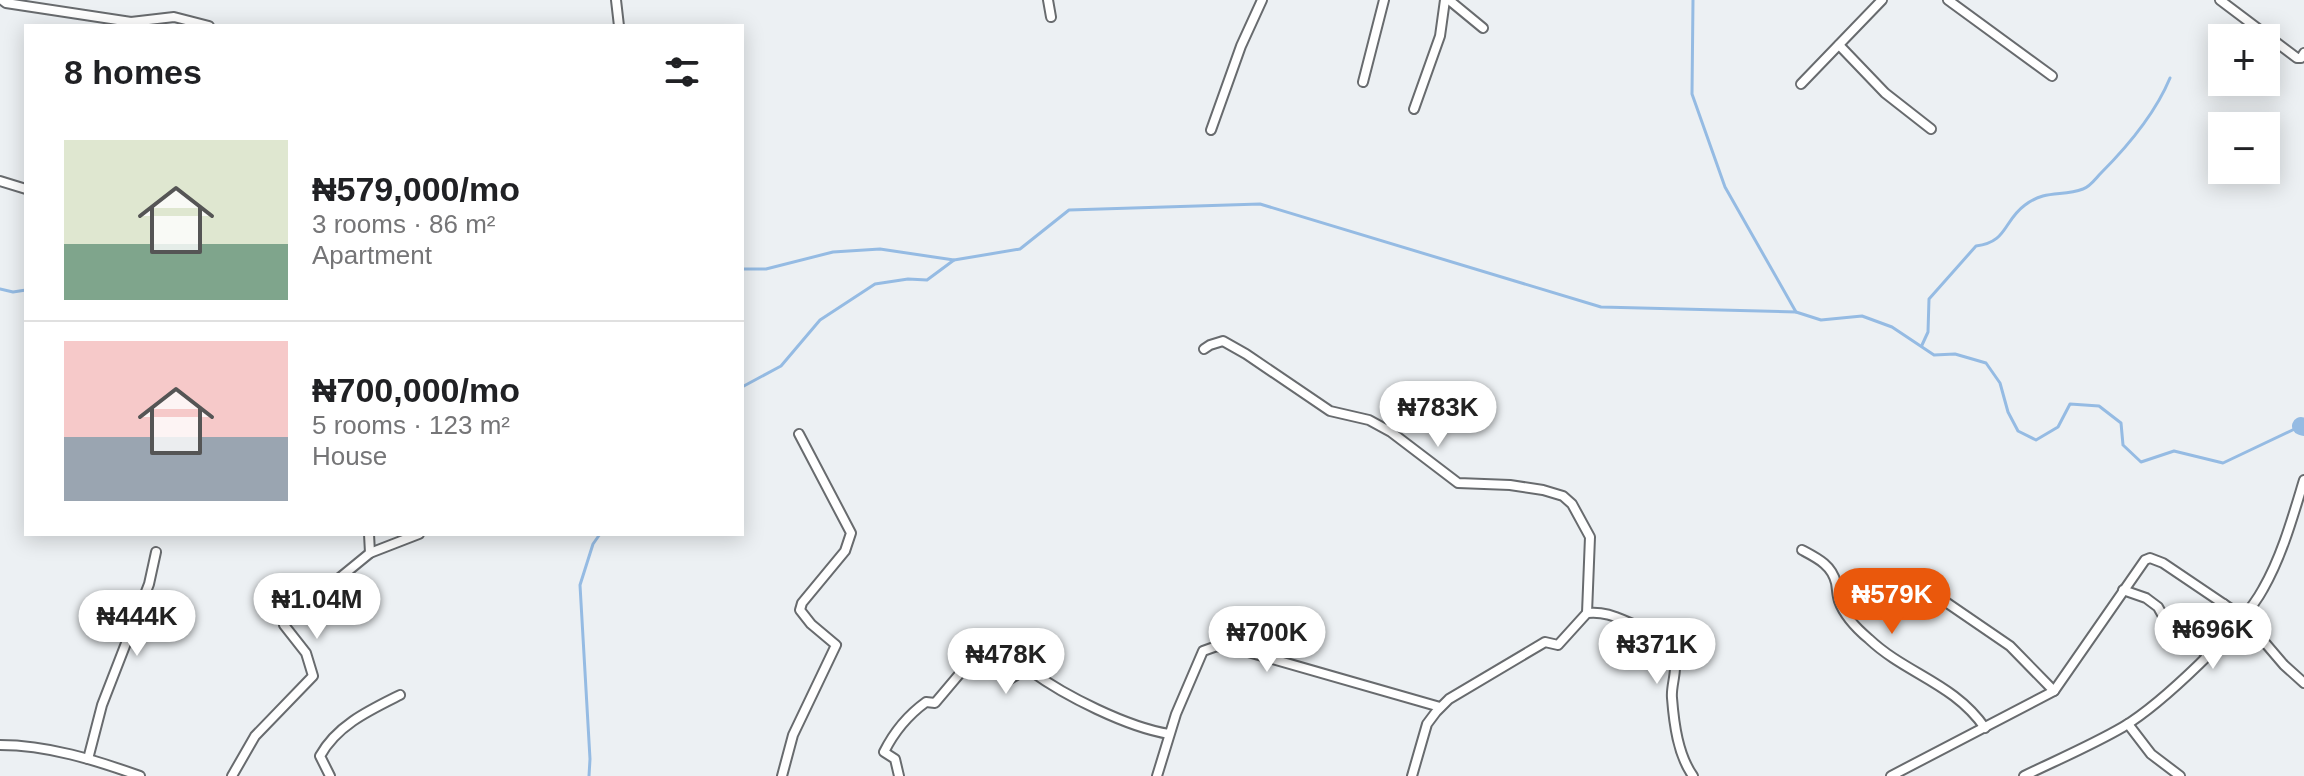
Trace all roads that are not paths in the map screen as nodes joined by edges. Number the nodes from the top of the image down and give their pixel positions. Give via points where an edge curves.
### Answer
1 (2, 0) edge
2 (616, 0) edge
3 (1048, 0) edge
4 (1262, 0) edge
5 (1384, 0) edge
6 (1447, 0) edge
7 (1882, 0) edge
8 (1948, 0) edge
9 (2220, 0) edge
10 (1051, 17) dead end
11 (201, 24) edge
12 (619, 24) edge
13 (1483, 28) dead end
14 (1839, 45) junction
15 (2304, 53) edge
16 (2052, 76) dead end
17 (1363, 82) dead end
18 (1801, 84) dead end
19 (1414, 109) dead end
20 (1931, 129) dead end
21 (1211, 130) dead end
22 (0, 181) edge
23 (24, 188) edge
24 (1204, 349) dead end
25 (799, 434) dead end
26 (2304, 480) edge
27 (369, 536) edge
28 (414, 536) edge
29 (1802, 550) dead end
30 (156, 552) dead end
31 (370, 553) junction
32 (1901, 582) dead end
33 (2123, 590) junction
34 (2224, 604) junction
35 (1587, 613) junction
36 (2243, 617) junction
37 (2185, 633) junction
38 (2207, 655) junction
39 (2304, 683) edge
40 (2054, 691) junction
41 (400, 695) dead end
42 (1440, 707) junction
43 (2128, 724) junction
44 (1985, 728) junction
45 (1169, 734) junction
46 (0, 745) edge
47 (88, 759) junction
48 (2043, 772) edge
49 (140, 776) edge
50 (232, 776) edge
51 (330, 776) edge
52 (782, 776) edge
53 (899, 776) edge
54 (1157, 776) edge
55 (1412, 776) edge
56 (1693, 776) edge
57 (1891, 776) edge
58 (2024, 776) edge
59 (2180, 776) edge

1 - 11 street via 131,22 174,17
2 - 12 street
3 - 10 street
4 - 21 street
5 - 17 street
6 - 13 street
6 - 19 street
7 - 14 street
8 - 16 street
9 - 15 street via 2297,58
14 - 18 street
14 - 20 street via 1885,93
22 - 23 street
24 - 35 street via 1223,341 1330,411 1369,420 1391,432 1458,483 1510,485 1563,496 1590,537
25 - 52 street via 851,533 845,551 800,610 836,645 793,735
26 - 36 street via 2263,591
27 - 31 street
28 - 31 street
29 - 44 street via 1824,562 1848,618 1870,641 1945,688
30 - 47 street
31 - 50 street via 337,580 282,609 284,625 306,653 313,676 255,736
32 - 40 street via 1937,596 2010,646
33 - 34 street via 2150,558
33 - 37 street via 2146,598 2168,625
33 - 40 street
34 - 36 street
34 - 37 street
35 - 42 street via 1558,645 1545,642
35 - 56 street via 1602,611 1657,635 1669,647 1676,664 1671,696 1680,750
36 - 38 street
36 - 39 street
37 - 38 street
38 - 43 street
40 - 44 street
41 - 51 street via 348,723 326,745 320,756
42 - 45 street via 1217,646 1203,651
42 - 55 street via 1427,724
43 - 48 street
43 - 59 street via 2151,754
44 - 57 street
45 - 53 street via 1060,692 1031,671 1008,680 986,647 935,703 926,702 913,711 890,740 884,752 895,759
45 - 54 street
46 - 47 street
47 - 49 street
48 - 58 street

